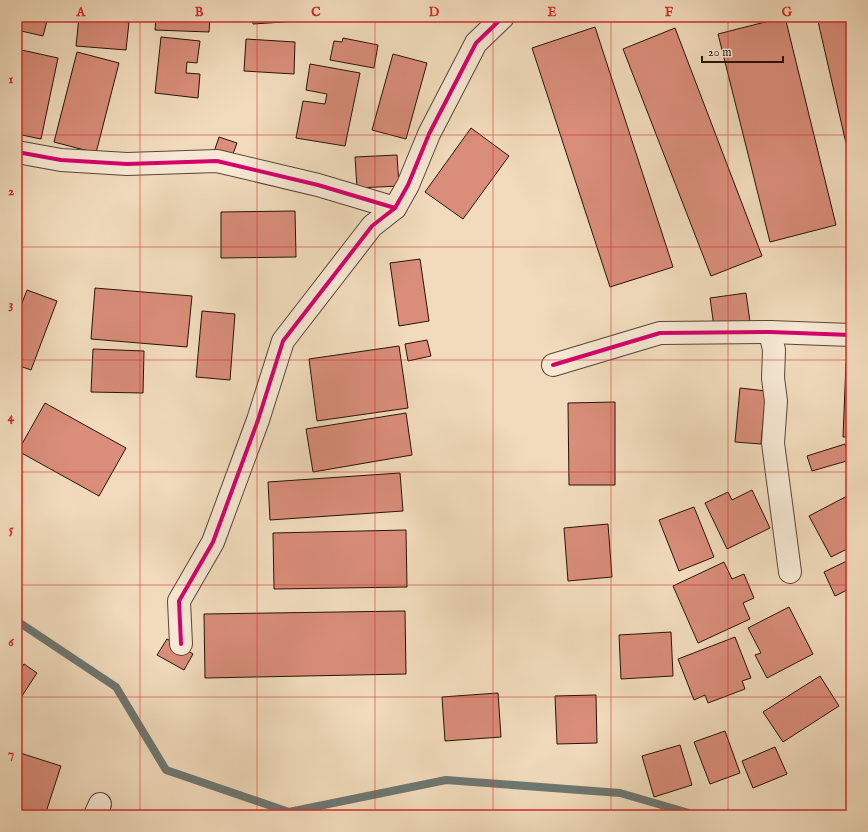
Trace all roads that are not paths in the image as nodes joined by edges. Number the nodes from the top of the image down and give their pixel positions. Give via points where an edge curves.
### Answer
1 (503, 17) edge
2 (17, 152) edge
3 (395, 208) junction
4 (770, 332) junction
5 (851, 335) edge
6 (552, 366) dead end
7 (790, 572) dead end
8 (181, 644) dead end

1 - 3 street via 476,44 429,134 408,185
2 - 3 street via 61,160 120,163 218,161 318,185
3 - 8 street via 372,226 283,341 258,420 213,542 179,601
4 - 5 street
4 - 6 street via 660,333
4 - 7 street via 774,350 773,378 776,401 773,443

